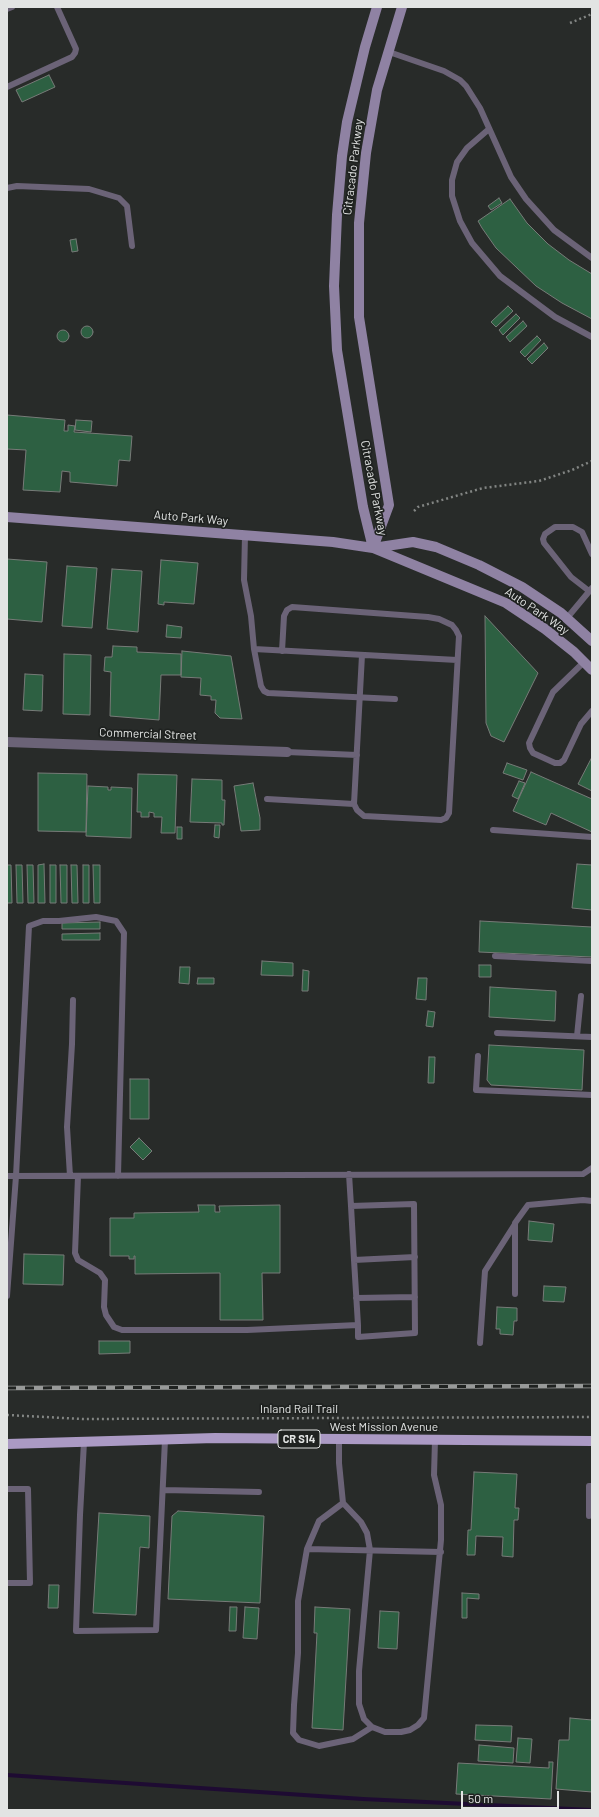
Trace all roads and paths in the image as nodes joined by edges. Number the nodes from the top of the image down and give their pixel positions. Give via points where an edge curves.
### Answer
1 (12, 7) edge
2 (57, 7) edge
3 (377, 7) edge
4 (402, 7) edge
5 (7, 9) edge
6 (592, 14) edge
7 (570, 23) dead end
8 (389, 52) junction
9 (7, 87) edge
10 (489, 128) junction
11 (7, 188) edge
12 (132, 246) dead end
13 (592, 258) edge
14 (592, 337) edge
15 (592, 461) edge
16 (414, 511) dead end
17 (7, 517) edge
18 (245, 535) junction
19 (373, 548) junction
20 (592, 554) edge
21 (590, 589) edge
22 (567, 618) junction
23 (592, 641) edge
24 (254, 649) junction
25 (282, 650) junction
26 (362, 655) junction
27 (457, 660) junction
28 (584, 662) junction
29 (592, 670) edge
30 (360, 697) junction
31 (395, 699) dead end
32 (592, 710) edge
33 (7, 742) edge
34 (287, 752) joint
35 (357, 755) junction
36 (267, 799) dead end
37 (354, 804) junction
38 (493, 830) dead end
39 (592, 837) edge
40 (495, 956) dead end
41 (592, 961) edge
42 (581, 996) dead end
43 (73, 1000) dead end
44 (497, 1033) dead end
45 (577, 1036) junction
46 (592, 1037) edge
47 (478, 1056) dead end
48 (592, 1095) edge
49 (592, 1168) edge
50 (349, 1174) junction
51 (7, 1176) edge
52 (16, 1176) junction
53 (70, 1176) junction
54 (78, 1176) junction
55 (118, 1176) junction
56 (592, 1201) edge
57 (351, 1206) junction
58 (515, 1224) junction
59 (415, 1257) junction
60 (354, 1260) junction
61 (515, 1294) dead end
62 (7, 1296) edge
63 (415, 1297) junction
64 (356, 1298) junction
65 (358, 1325) junction
66 (480, 1343) dead end
67 (7, 1415) edge
68 (592, 1417) edge
69 (339, 1439) junction
70 (165, 1440) junction
71 (435, 1440) junction
72 (592, 1441) edge
73 (84, 1442) junction
74 (7, 1444) edge
75 (592, 1486) edge
76 (7, 1489) edge
77 (163, 1490) junction
78 (259, 1492) dead end
79 (343, 1503) junction
80 (589, 1516) dead end
81 (308, 1549) junction
82 (370, 1550) junction
83 (441, 1552) junction
84 (7, 1583) edge
85 (372, 1727) junction

1 - 5 lane
2 - 9 lane via 76,48 75,53 72,57
3 - 19 main road, Citracado Parkway via 347,122 342,156 334,286 337,350 363,507
4 - 8 main road, Citracado Parkway
6 - 7 path
8 - 10 lane via 444,71 460,80 473,96
8 - 19 main road, Citracado Parkway via 377,90 366,153 359,229 359,317 389,505
10 - 13 lane via 511,176 526,199 554,230
10 - 14 lane via 467,148 457,162 452,180 452,196 460,221 472,243 500,276 555,317
11 - 12 lane via 17,186 90,189 119,198 127,206
15 - 16 path via 539,481 483,488 418,507
17 - 18 main road, Auto Park Way
18 - 19 main road, Auto Park Way
18 - 24 lane via 244,580
19 - 22 main road, Auto Park Way via 413,542 436,547 522,587
19 - 28 main road, Auto Park Way via 506,603 545,628
20 - 21 lane via 582,532 573,527 555,527 543,539 571,576
21 - 22 lane
22 - 23 main road, Auto Park Way
24 - 25 lane
24 - 30 lane via 261,686 268,693
25 - 26 lane
25 - 27 lane via 284,616 292,607 428,616 439,619 452,625 456,630
26 - 27 lane
26 - 30 lane
27 - 37 lane via 449,813 446,818 442,820 364,816
28 - 29 main road, Auto Park Way
28 - 32 lane via 553,692 529,743 533,753 560,763 564,760 581,724
30 - 31 lane
30 - 35 lane
33 - 34 street, Commercial Street
34 - 35 lane
35 - 37 lane
36 - 37 lane
38 - 39 lane
40 - 41 lane
42 - 45 lane
43 - 53 lane via 67,1127
44 - 45 lane
45 - 46 lane
47 - 48 lane via 476,1090
49 - 50 lane via 583,1174
50 - 55 lane
50 - 57 lane
51 - 52 lane
52 - 53 lane
52 - 55 lane via 29,926 43,920 96,917 116,921 124,933
52 - 62 lane
53 - 54 lane
54 - 55 lane
54 - 65 lane via 75,1253 78,1260 100,1273 105,1280 104,1307 114,1327 122,1330 247,1330
56 - 58 lane via 528,1204
57 - 59 lane via 414,1204
57 - 60 lane
58 - 61 lane
58 - 66 lane via 485,1271
59 - 60 lane
59 - 63 lane
60 - 64 lane
63 - 64 lane
63 - 65 lane via 415,1333 358,1337
64 - 65 lane
67 - 68 path, Inland Rail Trail via 83,1418
69 - 70 main road, West Mission Avenue / CR S14
69 - 71 main road, West Mission Avenue / CR S14
69 - 79 lane
70 - 73 main road, West Mission Avenue / CR S14
70 - 77 lane
71 - 72 main road, West Mission Avenue / CR S14
71 - 83 lane via 434,1475 441,1505
73 - 74 main road, West Mission Avenue / CR S14
73 - 77 lane via 76,1631 156,1630
75 - 80 lane via 589,1486
76 - 84 lane via 28,1489 30,1583
77 - 78 lane
79 - 81 lane via 319,1521
79 - 82 lane via 367,1532
81 - 82 lane
81 - 85 lane via 298,1601 294,1734 299,1740 319,1746 353,1739
82 - 83 lane
82 - 85 lane via 359,1671 359,1704 364,1719
83 - 85 lane via 424,1718 410,1730 385,1732

